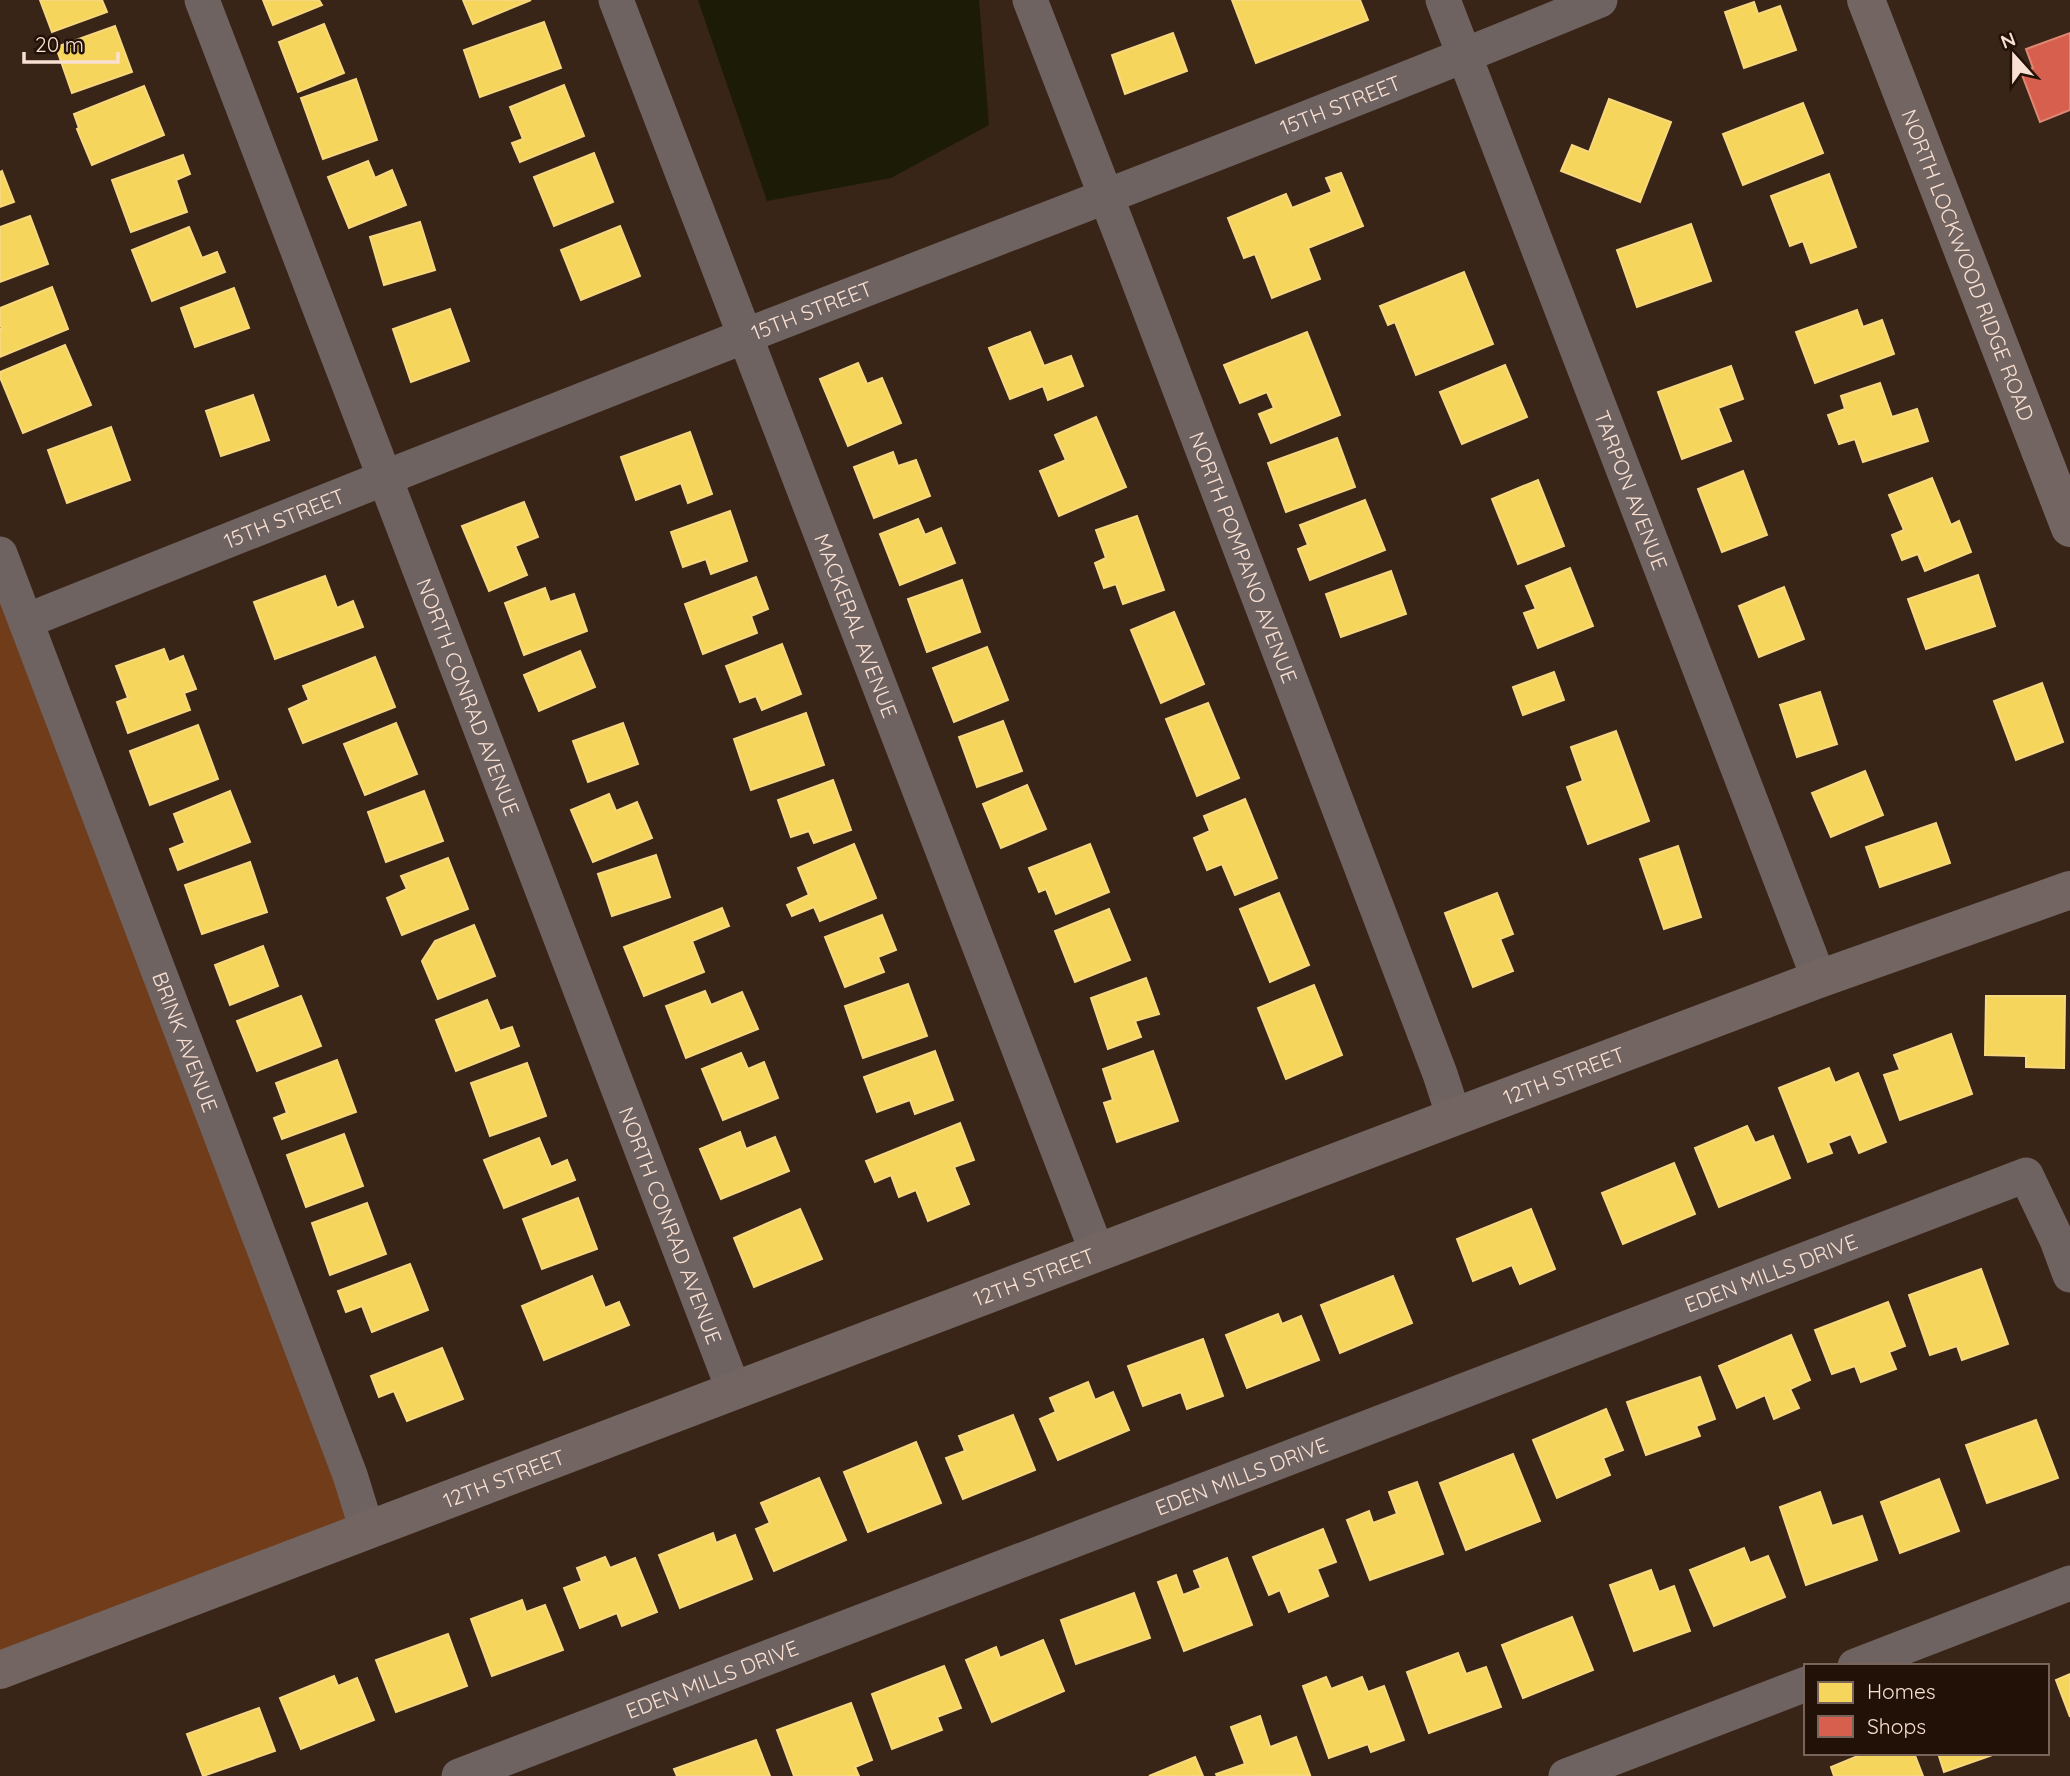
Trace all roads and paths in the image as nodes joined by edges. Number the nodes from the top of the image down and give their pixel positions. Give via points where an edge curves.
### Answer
1 (202, 0) edge
2 (616, 0) edge
3 (1030, 0) edge
4 (1443, 0) edge
5 (1600, 0) edge
6 (1867, 0) edge
7 (1465, 56) junction
8 (1105, 198) junction
9 (744, 336) junction
10 (385, 478) junction
11 (2070, 528) edge
12 (0, 554) edge
13 (26, 621) junction
14 (2070, 890) edge
15 (1819, 979) junction
16 (1454, 1117) junction
17 (1097, 1251) junction
18 (2070, 1275) edge
19 (734, 1391) junction
20 (367, 1530) junction
21 (2070, 1583) edge
22 (1860, 1664) edge
23 (0, 1670) edge
24 (1804, 1685) edge
25 (513, 1766) edge
26 (459, 1776) edge
27 (1566, 1776) edge

1 - 10 street, NORTH CONRAD AVENUE
2 - 9 street, MACKERAL AVENUE
3 - 8 street, NORTH POMPANO AVENUE
4 - 7 street, TARPON AVENUE
5 - 7 street, 15TH STREET
6 - 11 street, NORTH LOCKWOOD RIDGE ROAD
7 - 8 street, 15TH STREET
7 - 15 street, TARPON AVENUE
8 - 9 street, 15TH STREET
8 - 16 street, NORTH POMPANO AVENUE
9 - 10 street, 15TH STREET
9 - 17 street, MACKERAL AVENUE
10 - 13 street, 15TH STREET
10 - 19 street, NORTH CONRAD AVENUE
12 - 13 street, BRINK AVENUE
13 - 20 street, BRINK AVENUE
14 - 15 street, 12TH STREET
15 - 16 street, 12TH STREET
16 - 17 street, 12TH STREET
17 - 19 street, 12TH STREET
18 - 25 street, EDEN MILLS DRIVE via 2026,1175
19 - 20 street, 12TH STREET
20 - 23 street, 12TH STREET
21 - 22 street
24 - 27 street
25 - 26 street, EDEN MILLS DRIVE

